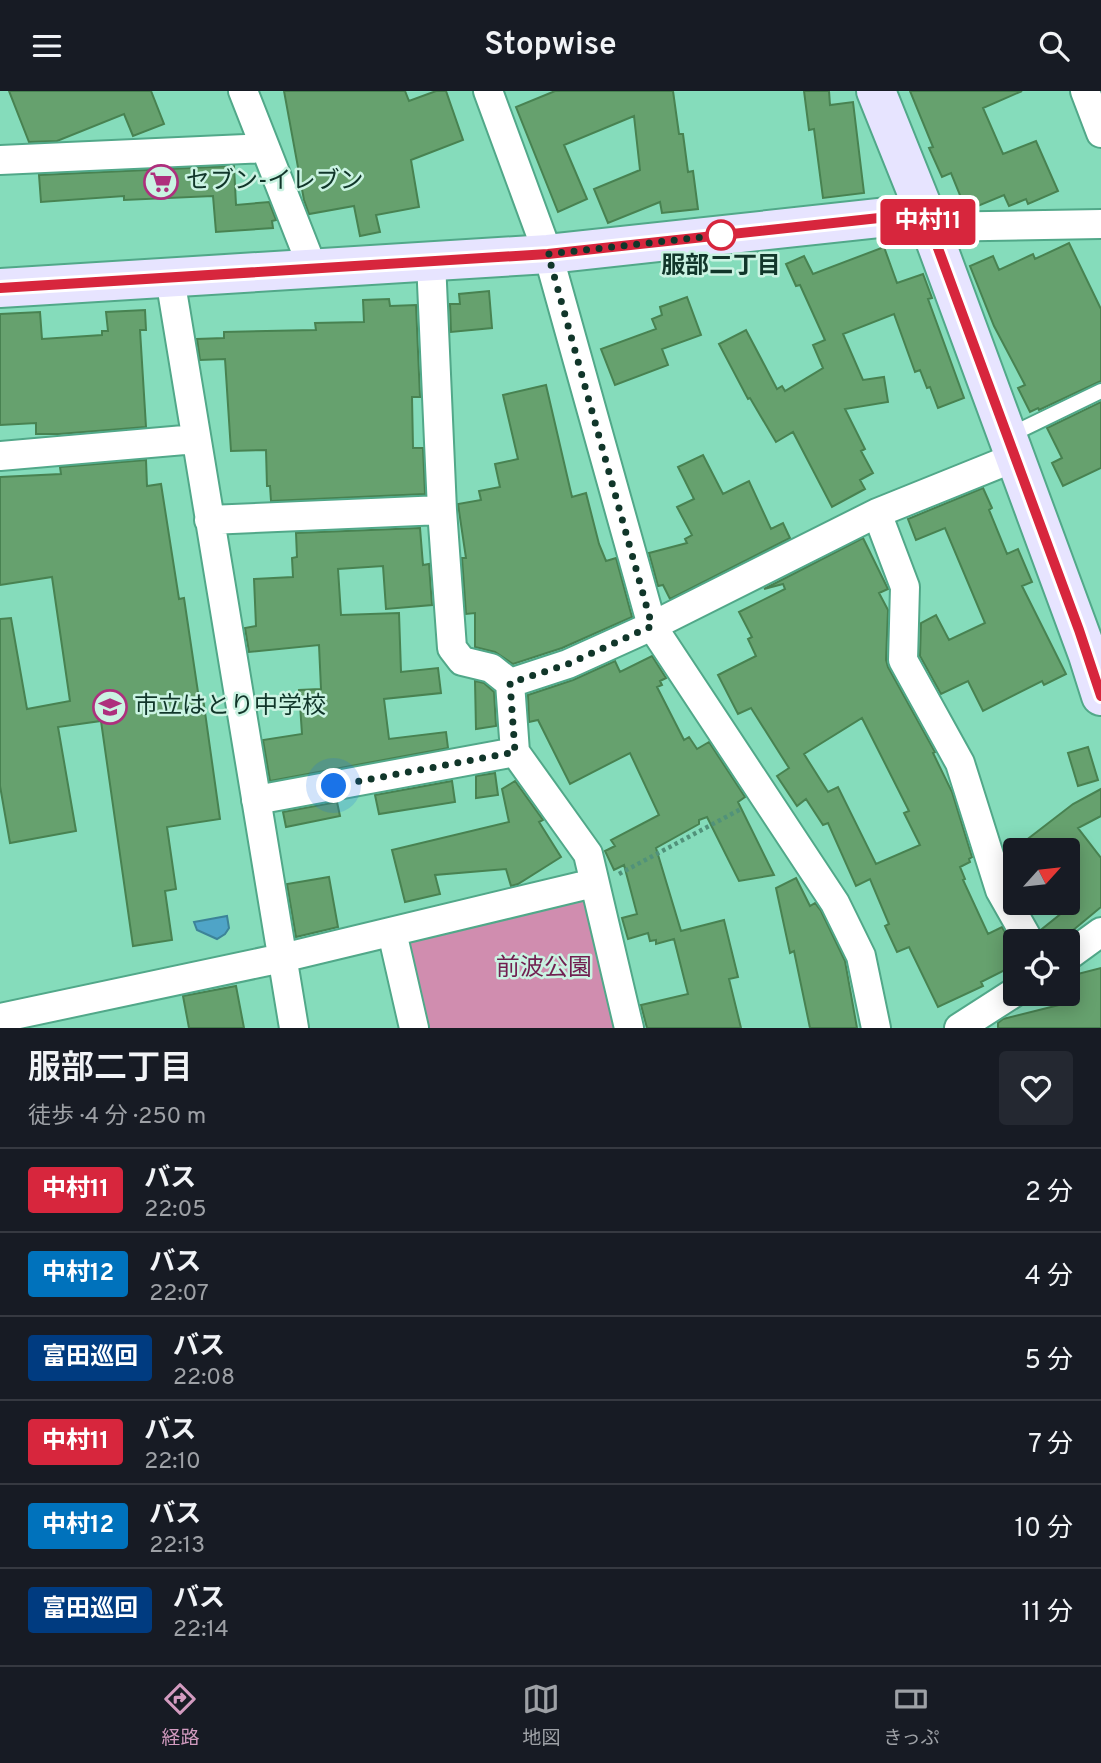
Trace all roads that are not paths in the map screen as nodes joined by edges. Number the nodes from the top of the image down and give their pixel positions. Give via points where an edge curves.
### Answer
1 (243, 91) edge
2 (488, 91) edge
3 (876, 91) edge
4 (1085, 91) edge
5 (1101, 133) edge
6 (265, 148) junction
7 (0, 160) edge
8 (928, 220) junction
9 (1101, 224) edge
10 (548, 254) junction
11 (431, 261) junction
12 (313, 269) junction
13 (170, 278) junction
14 (0, 288) edge
15 (1101, 391) edge
16 (196, 439) junction
17 (1012, 446) junction
18 (0, 456) edge
19 (442, 510) junction
20 (877, 513) junction
21 (209, 520) junction
22 (652, 626) junction
23 (1095, 652) edge
24 (510, 683) junction
25 (1101, 696) edge
26 (515, 752) junction
27 (256, 800) junction
28 (595, 885) junction
29 (1022, 929) edge
30 (392, 932) junction
31 (1101, 932) edge
32 (1080, 947) edge
33 (282, 958) junction
34 (1003, 1000) edge
35 (0, 1018) edge
36 (294, 1028) edge
37 (414, 1028) edge
38 (629, 1028) edge
39 (876, 1028) edge
40 (959, 1028) edge

1 - 6 street
2 - 10 street
3 - 8 street
4 - 5 street
6 - 7 street
6 - 12 street
8 - 9 street
8 - 10 street
8 - 17 street
10 - 11 street
10 - 22 street
11 - 12 street
11 - 19 street
12 - 13 street
13 - 14 street
13 - 16 street
15 - 17 lane
16 - 18 street
16 - 21 street
17 - 20 street
17 - 23 street
19 - 21 street
19 - 24 street via 452,648 462,661 491,668
20 - 22 street
20 - 29 street via 905,587 903,660 960,763 1000,890
21 - 27 street
22 - 24 street via 568,664
22 - 39 street via 835,903 861,956
23 - 25 street
24 - 26 street
26 - 27 street
26 - 28 street via 588,855
27 - 33 street
28 - 30 street
28 - 38 street
30 - 33 street
30 - 37 street
31 - 32 street
33 - 35 street
33 - 36 street
34 - 40 street

